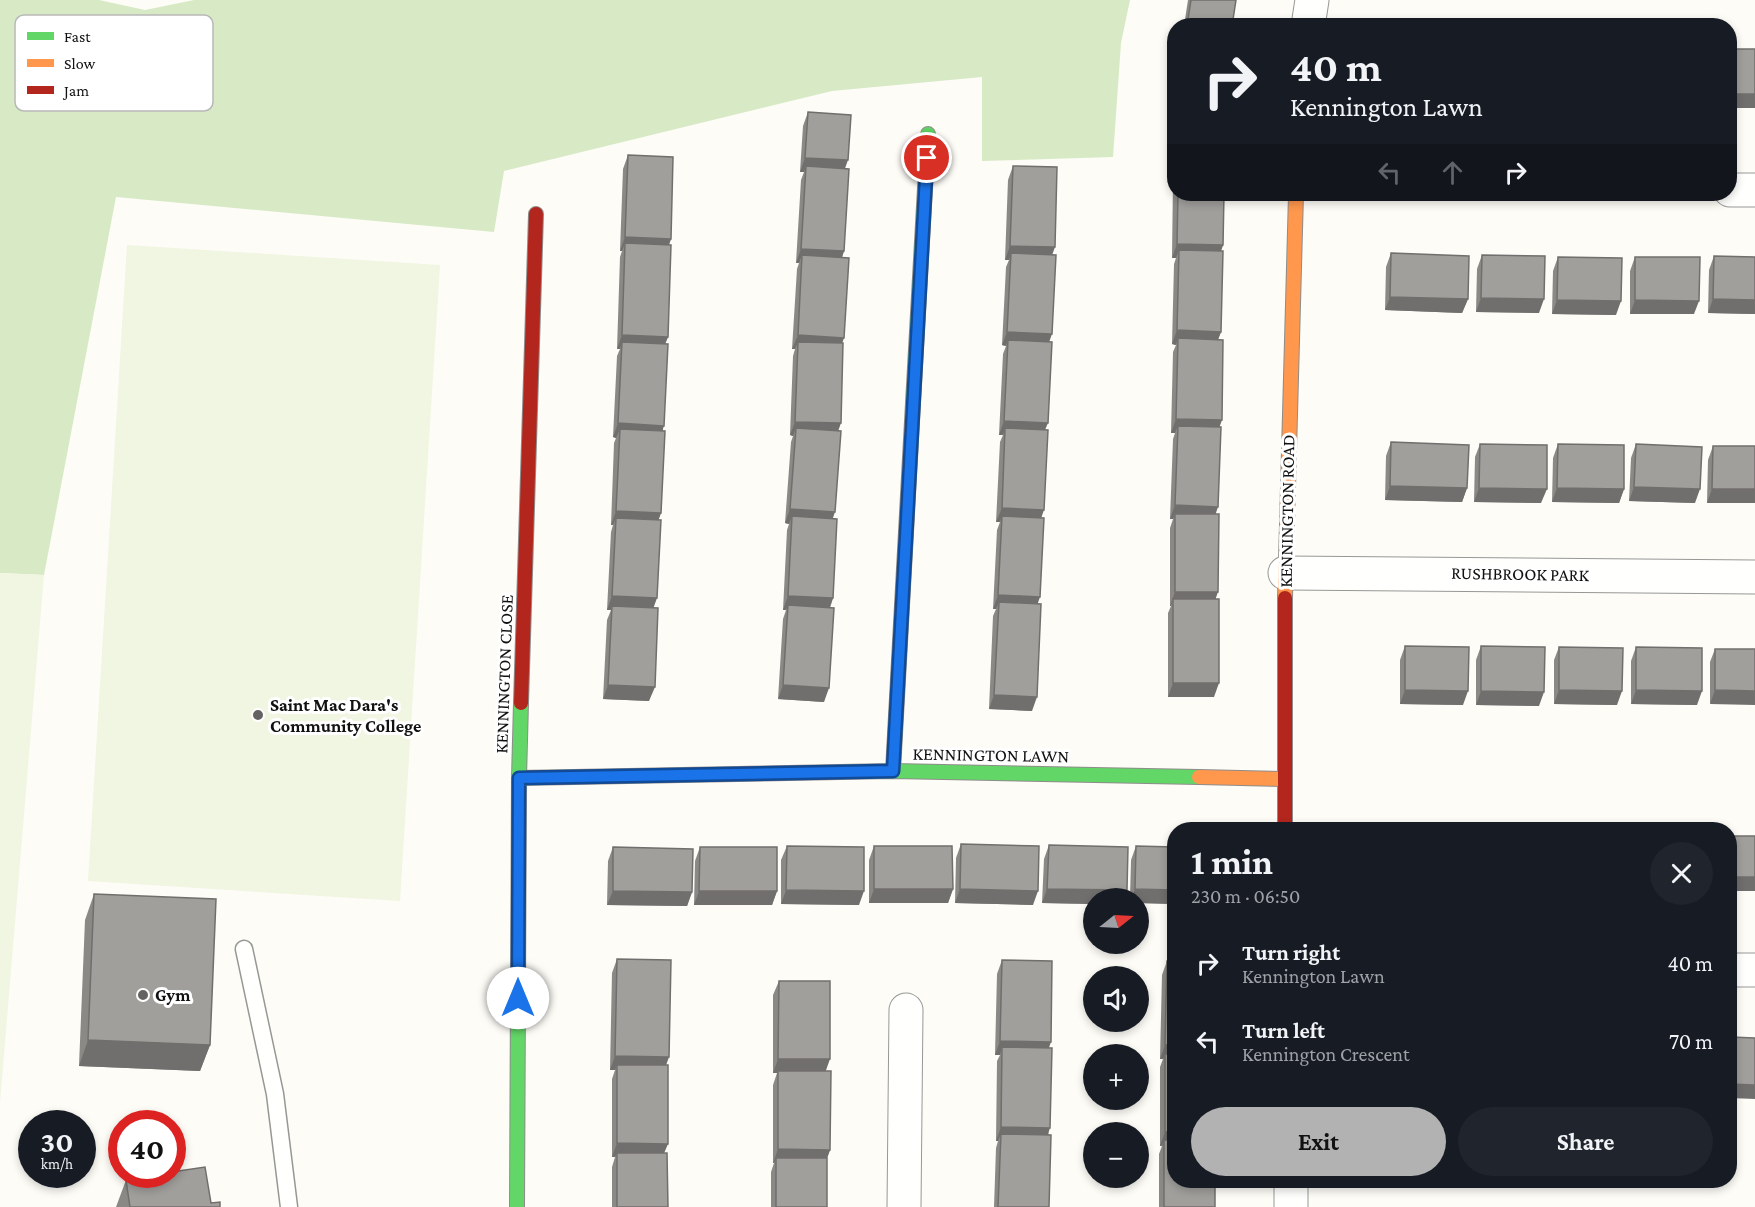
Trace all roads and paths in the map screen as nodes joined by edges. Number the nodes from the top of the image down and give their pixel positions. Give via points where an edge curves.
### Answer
1 (1312, 0) edge
2 (1309, 18) edge
3 (928, 134) dead end
4 (1737, 190) edge
5 (1755, 190) edge
6 (1296, 201) edge
7 (536, 214) dead end
8 (1285, 573) junction
9 (1755, 577) edge
10 (893, 771) junction
11 (519, 778) junction
12 (1284, 779) junction
13 (1285, 822) edge
14 (244, 949) dead end
15 (1737, 970) edge
16 (1755, 970) edge
17 (906, 1010) dead end
18 (1291, 1188) edge
19 (289, 1207) edge
20 (517, 1207) edge
21 (904, 1207) edge
22 (1292, 1207) edge

1 - 2 street
3 - 10 street
4 - 5 street
6 - 8 street, KENNINGTON ROAD
7 - 11 street, KENNINGTON CLOSE
8 - 9 street, RUSHBROOK PARK
8 - 12 street, KENNINGTON ROAD
10 - 11 street, KENNINGTON LAWN
10 - 12 street, KENNINGTON LAWN
11 - 20 street, KENNINGTON CLOSE
12 - 13 street, KENNINGTON ROAD
14 - 19 lane via 275,1094
15 - 16 street
17 - 21 street
18 - 22 street

